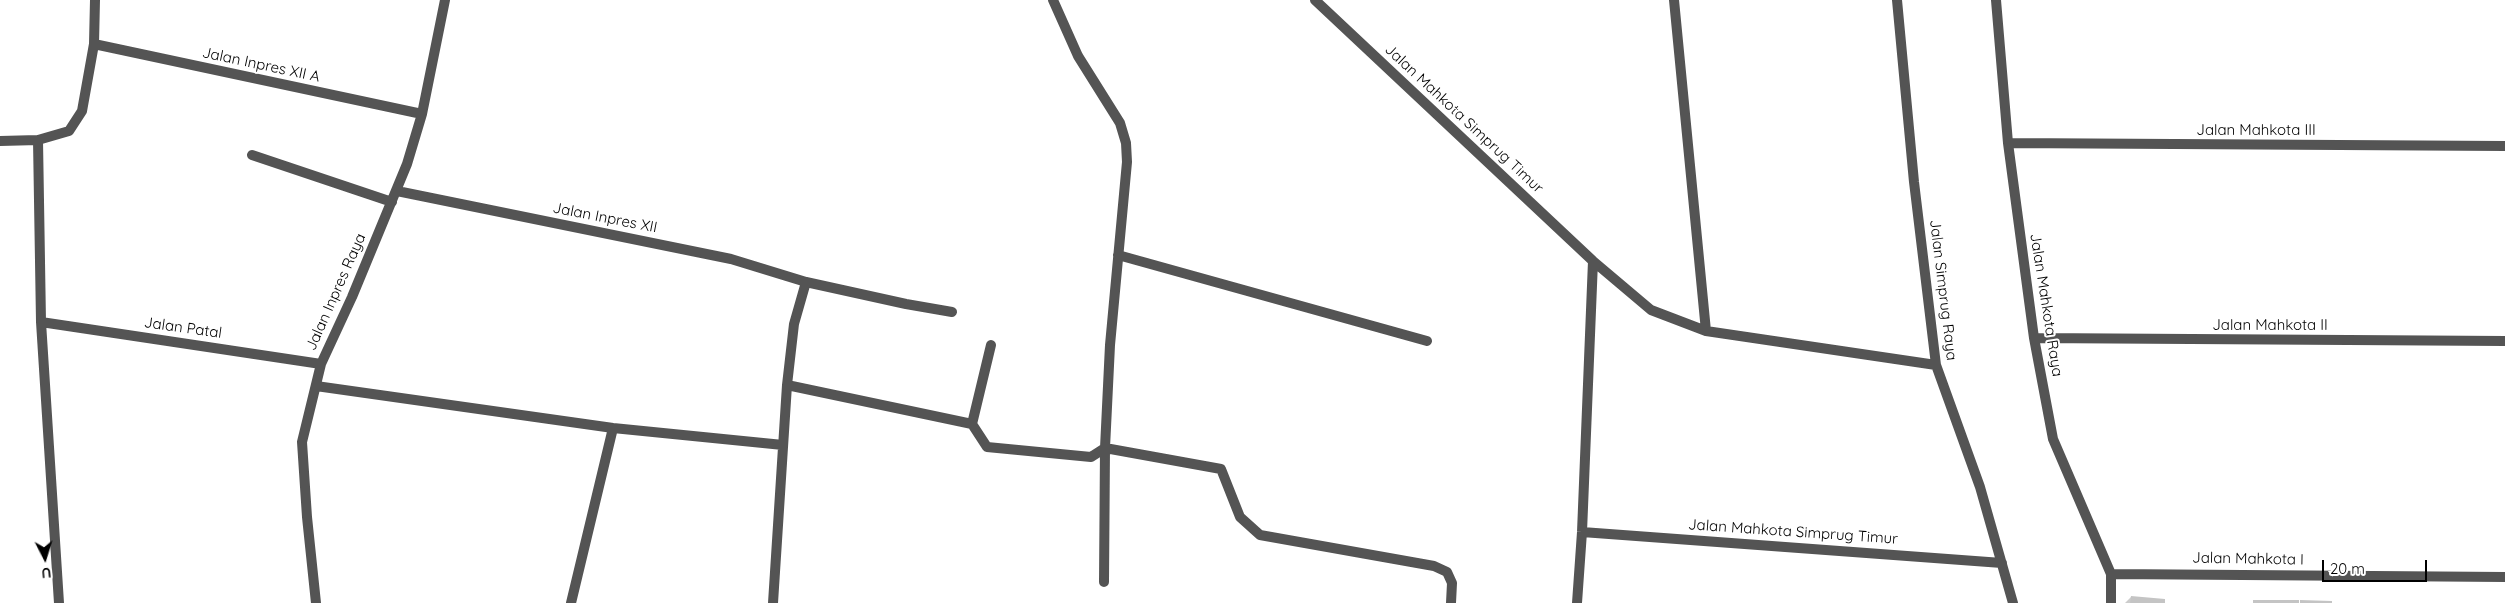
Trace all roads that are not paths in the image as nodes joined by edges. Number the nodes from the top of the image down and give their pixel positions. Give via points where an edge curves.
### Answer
1 (95, 0) edge
2 (445, 0) edge
3 (1053, 0) edge
4 (1315, 0) edge
5 (1674, 0) edge
6 (1897, 0) edge
7 (1996, 0) edge
8 (94, 44) junction
9 (422, 114) junction
10 (38, 140) junction
11 (0, 141) edge
12 (2008, 143) junction
13 (2505, 146) edge
14 (252, 155) dead end
15 (397, 191) junction
16 (392, 202) junction
17 (1118, 255) junction
18 (1593, 260) junction
19 (806, 282) junction
20 (952, 312) dead end
21 (41, 322) junction
22 (1706, 331) junction
23 (2034, 338) junction
24 (1427, 341) dead end
25 (2505, 341) edge
26 (991, 345) dead end
27 (321, 364) junction
28 (1936, 365) junction
29 (787, 385) junction
30 (316, 386) junction
31 (972, 424) junction
32 (613, 428) junction
33 (783, 445) junction
34 (1106, 448) junction
35 (1582, 532) junction
36 (2002, 563) junction
37 (2111, 574) junction
38 (2505, 577) edge
39 (1104, 582) dead end
40 (59, 603) edge
41 (316, 603) edge
42 (571, 603) edge
43 (773, 603) edge
44 (1451, 603) edge
45 (1577, 603) edge
46 (2013, 603) edge
47 (2112, 603) edge

1 - 8 street
2 - 9 street, Jalan Inpres Raya
3 - 17 street via 1078,56 1120,123 1126,143
4 - 18 street, Jalan Mahkota Simprug Timur
5 - 22 street
6 - 28 street, Jalan Simprug Raya
7 - 12 street, Jalan Mahkota Raya
8 - 9 street, Jalan Inpres XII A
8 - 10 street via 82,111 69,131
9 - 15 street, Jalan Inpres Raya
10 - 11 street
10 - 21 street
12 - 13 street, Jalan Mahkota III
12 - 23 street, Jalan Mahkota Raya
14 - 16 street
15 - 16 street, Jalan Inpres Raya
15 - 19 street, Jalan Inpres XII via 731,259
16 - 27 street, Jalan Inpres Raya
17 - 24 street
17 - 34 street
18 - 22 street, Jalan Mahkota Simprug Timur via 1651,310
18 - 35 street
19 - 20 street, Jalan Inpres XII
19 - 29 street via 794,324
21 - 27 street, Jalan Patal
21 - 40 street
22 - 28 street, Jalan Mahkota Simprug Timur
23 - 25 street, Jalan Mahkota II
23 - 37 street, Jalan Mahkota Raya via 2053,439
26 - 31 street
27 - 30 street, Jalan Inpres Raya
28 - 36 street, Jalan Simprug Raya via 1980,487
29 - 31 street
29 - 33 street
30 - 32 street
30 - 41 street, Jalan Inpres Raya via 302,442
31 - 34 street via 987,447 1091,457
32 - 33 street
32 - 42 street
33 - 43 street
34 - 39 street
34 - 44 street via 1221,469 1240,517 1260,535 1434,566 1447,572 1452,583
35 - 36 street, Jalan Mahkota Simprug Timur
35 - 45 street
36 - 46 street, Jalan Simprug Raya
37 - 38 street, Jalan Mahkota I
37 - 47 street, Jalan Mahkota Raya

